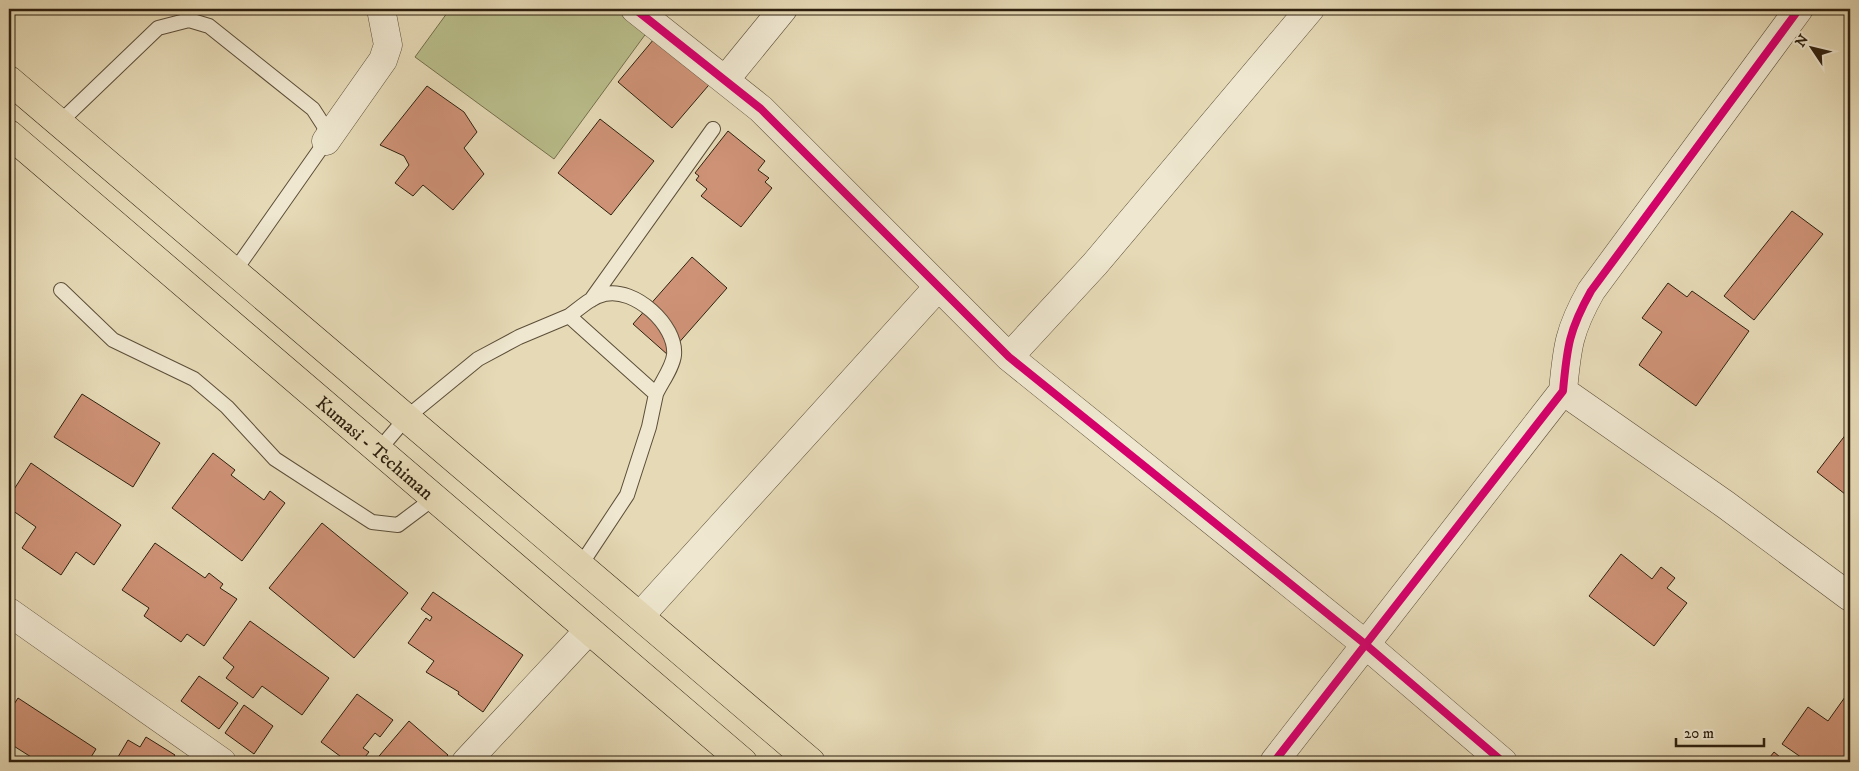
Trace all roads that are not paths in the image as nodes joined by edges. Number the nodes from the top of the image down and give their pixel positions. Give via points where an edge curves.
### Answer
1 (381, 9) edge
2 (635, 9) edge
3 (783, 9) edge
4 (1310, 9) edge
5 (1799, 9) edge
6 (9, 80) edge
7 (725, 80) junction
8 (59, 123) junction
9 (713, 129) dead end
10 (9, 134) edge
11 (326, 141) junction
12 (234, 272) junction
13 (938, 287) junction
14 (61, 290) dead end
15 (591, 300) junction
16 (569, 316) junction
17 (1009, 357) junction
18 (1562, 391) junction
19 (656, 394) junction
20 (406, 418) junction
21 (378, 451) junction
22 (434, 498) junction
23 (580, 566) junction
24 (1850, 597) edge
25 (9, 612) edge
26 (640, 616) junction
27 (588, 631) junction
28 (1364, 644) junction
29 (222, 762) edge
30 (466, 762) edge
31 (743, 762) edge
32 (811, 762) edge
33 (1274, 762) edge
34 (1503, 762) edge

1 - 11 street via 388,45 383,60
2 - 7 street
3 - 7 street
4 - 17 street via 1095,264
5 - 18 street via 1591,290 1576,318 1567,346
6 - 8 highway
7 - 13 street via 807,153
8 - 11 lane via 158,28 189,20 209,26 313,109 324,126
8 - 12 highway
9 - 15 lane
10 - 21 highway, Kumasi - Techiman
11 - 12 lane
12 - 20 highway
13 - 17 street
13 - 26 street
14 - 22 lane via 113,340 194,379 227,407 275,458 372,522 398,525
15 - 16 lane
15 - 19 lane via 619,292 635,297 666,325 674,344 674,357
16 - 19 lane
16 - 20 lane via 478,359
17 - 28 street
18 - 24 street via 1726,505
18 - 28 street
19 - 23 lane via 627,495
20 - 21 lane
20 - 23 highway
21 - 22 highway, Kumasi - Techiman
22 - 27 highway, Kumasi - Techiman
23 - 26 highway
25 - 29 street
26 - 32 highway
27 - 30 street
27 - 31 highway, Kumasi - Techiman
28 - 33 street
28 - 34 street

